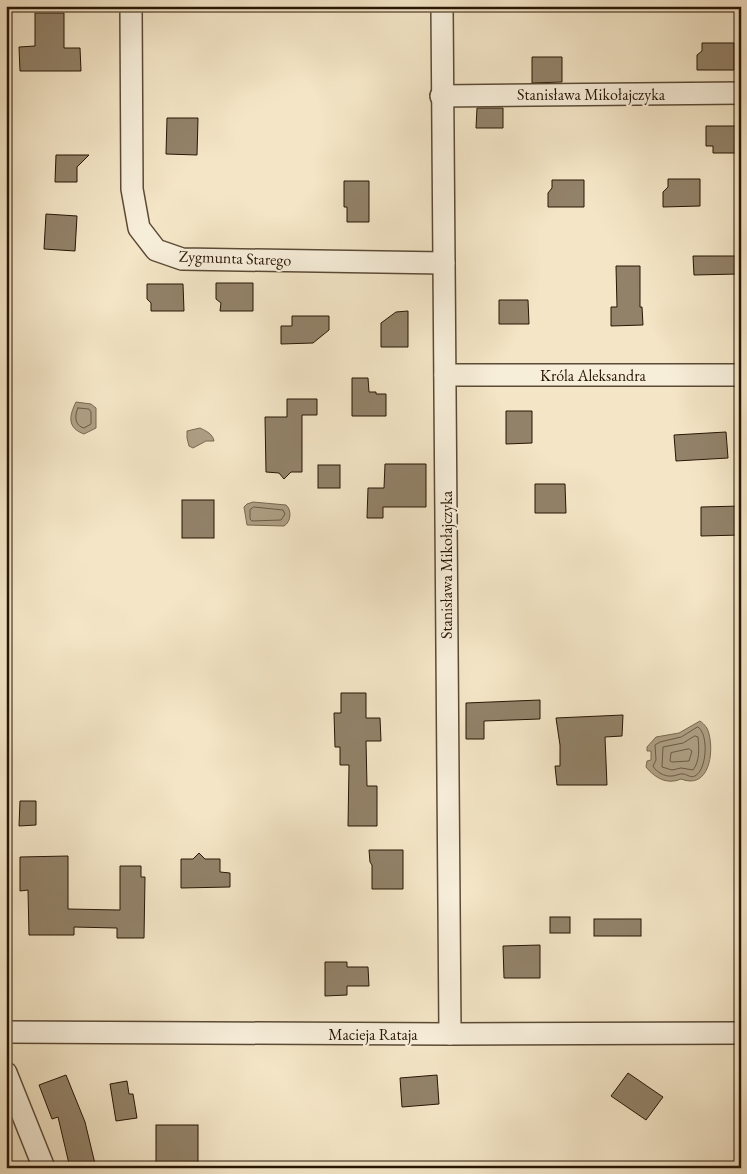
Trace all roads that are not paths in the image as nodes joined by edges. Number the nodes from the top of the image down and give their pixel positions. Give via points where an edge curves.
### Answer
1 (132, 6) edge
2 (442, 6) edge
3 (741, 94) edge
4 (441, 96) junction
5 (444, 263) junction
6 (445, 375) junction
7 (741, 375) edge
8 (6, 1032) edge
9 (741, 1033) edge
10 (450, 1034) junction
11 (6, 1073) edge
12 (44, 1168) edge

1 - 5 street, Zygmunta Starego via 132,189 139,228 156,250 182,259
2 - 4 street, Stanisława Mikołajczyka
3 - 4 street, Stanisława Mikołajczyka
4 - 5 street, Stanisława Mikołajczyka
5 - 6 street, Stanisława Mikołajczyka
6 - 7 street, Króla Aleksandra
6 - 10 street, Stanisława Mikołajczyka
8 - 10 street, Macieja Rataja
9 - 10 street, Macieja Rataja
11 - 12 street

